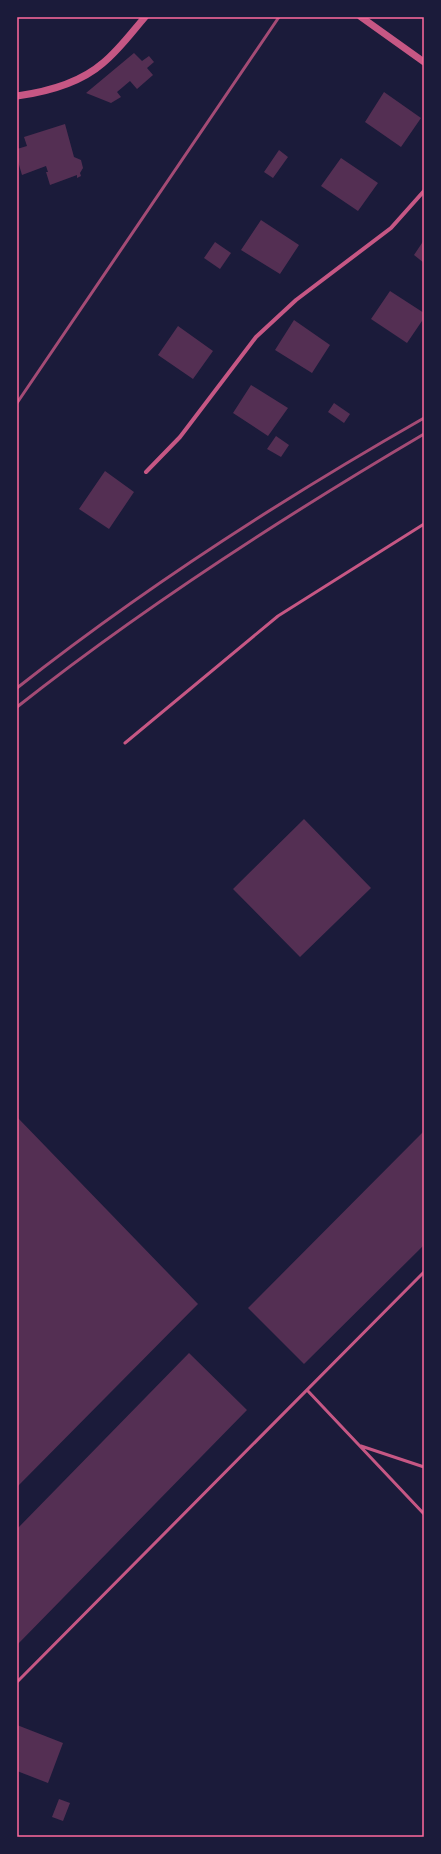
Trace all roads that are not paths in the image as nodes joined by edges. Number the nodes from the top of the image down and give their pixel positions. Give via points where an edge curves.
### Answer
1 (145, 17) edge
2 (361, 17) edge
3 (424, 62) edge
4 (17, 96) edge
5 (424, 191) edge
6 (146, 472) dead end
7 (424, 524) edge
8 (125, 743) dead end
9 (424, 1272) edge
10 (307, 1390) junction
11 (359, 1445) junction
12 (424, 1467) edge
13 (424, 1514) edge
14 (17, 1682) edge

1 - 4 street via 103,64 62,85
2 - 3 street
5 - 6 street via 386,232 296,300 256,337 180,437
7 - 8 lane via 278,616
9 - 10 lane
10 - 11 lane
10 - 14 lane
11 - 12 lane
11 - 13 lane

